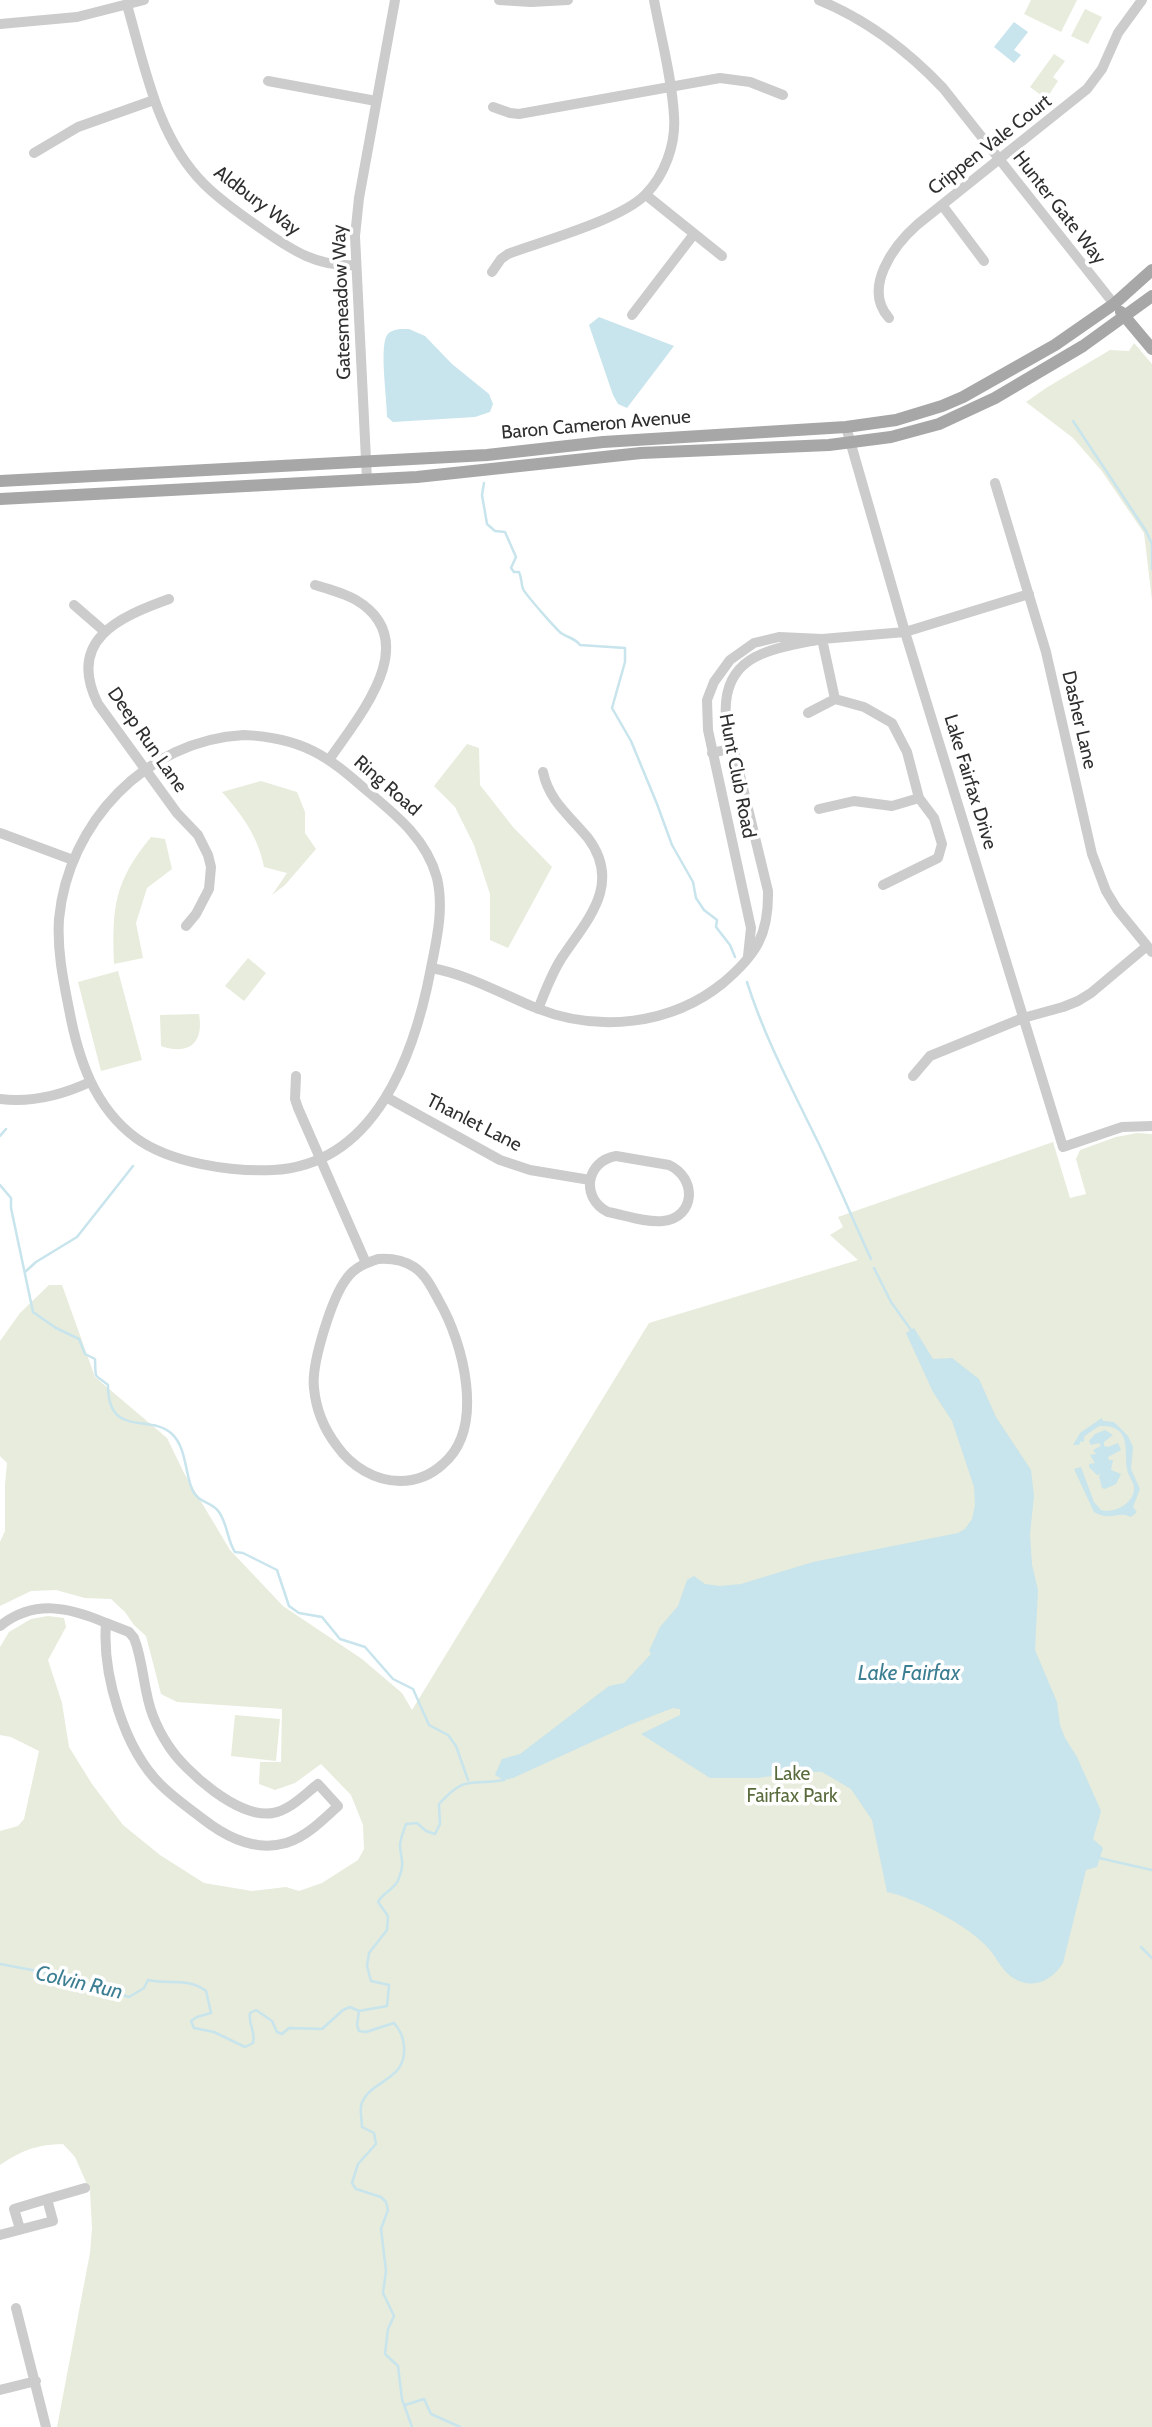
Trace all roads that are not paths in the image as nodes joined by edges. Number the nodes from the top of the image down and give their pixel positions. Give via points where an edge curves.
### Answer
1 (144, 0) edge
2 (395, 0) edge
3 (499, 0) edge
4 (568, 0) edge
5 (654, 0) edge
6 (819, 0) edge
7 (1142, 0) edge
8 (127, 5) junction
9 (0, 24) edge
10 (268, 81) dead end
11 (670, 87) junction
12 (783, 95) dead end
13 (154, 100) junction
14 (376, 101) junction
15 (493, 107) dead end
16 (34, 153) dead end
17 (1000, 161) junction
18 (646, 195) junction
19 (942, 205) junction
20 (694, 234) junction
21 (722, 256) dead end
22 (984, 261) dead end
23 (355, 265) junction
24 (1152, 270) edge
25 (492, 272) dead end
26 (1152, 296) edge
27 (1114, 304) junction
28 (632, 314) dead end
29 (1125, 317) junction
30 (889, 318) dead end
31 (1152, 349) edge
32 (846, 427) junction
33 (850, 443) junction
34 (366, 462) junction
35 (367, 480) junction
36 (0, 481) edge
37 (995, 483) dead end
38 (0, 499) edge
39 (315, 585) dead end
40 (1029, 594) junction
41 (169, 599) dead end
42 (74, 605) dead end
43 (104, 631) junction
44 (905, 632) junction
45 (822, 639) junction
46 (835, 699) junction
47 (808, 713) dead end
48 (733, 748) junction
49 (712, 753) junction
50 (328, 760) junction
51 (145, 769) junction
52 (543, 772) dead end
53 (919, 798) junction
54 (819, 809) dead end
55 (0, 833) edge
56 (73, 860) junction
57 (883, 884) dead end
58 (186, 926) dead end
59 (1149, 949) edge
60 (747, 960) junction
61 (431, 968) junction
62 (538, 1009) junction
63 (1023, 1018) junction
64 (296, 1076) dead end
65 (914, 1076) dead end
66 (90, 1082) junction
67 (386, 1097) junction
68 (0, 1099) edge
69 (1152, 1126) edge
70 (320, 1159) junction
71 (590, 1180) junction
72 (366, 1263) junction
73 (106, 1623) junction
74 (0, 1626) edge
75 (85, 2188) dead end
76 (47, 2199) junction
77 (20, 2229) junction
78 (0, 2235) edge
79 (16, 2308) dead end
80 (36, 2381) junction
81 (0, 2390) edge
82 (46, 2427) edge

1 - 8 street
2 - 14 street, Gatesmeadow Way
3 - 4 street
5 - 11 street
6 - 17 street, Hunter Gate Way via 874,27 911,56 943,88
7 - 17 street, Crippen Vale Court via 1087,89
8 - 9 street via 56,20
8 - 13 street, Aldbury Way
10 - 14 street
11 - 12 street via 735,79
11 - 15 street via 519,114
11 - 18 street via 672,144
13 - 16 street via 78,127
13 - 23 street, Aldbury Way via 180,154 223,201 301,255 327,264
14 - 23 street, Gatesmeadow Way via 357,213
17 - 19 street, Crippen Vale Court
17 - 27 street, Hunter Gate Way
18 - 20 street
18 - 25 street via 612,215 508,254
19 - 22 street
19 - 30 street, Crippen Vale Court via 909,232 883,271 879,303
20 - 21 street
20 - 28 street
23 - 34 street, Gatesmeadow Way
24 - 27 main road, Baron Cameron Avenue
26 - 29 main road, Baron Cameron Avenue
27 - 29 main road
27 - 32 main road, Baron Cameron Avenue via 1055,345 963,397 896,420
29 - 31 main road
29 - 33 main road, Baron Cameron Avenue via 1042,371 963,414 916,432
32 - 33 street, Lake Fairfax Drive
32 - 34 main road, Baron Cameron Avenue via 658,437
33 - 35 main road, Baron Cameron Avenue via 641,453
33 - 44 street, Lake Fairfax Drive
34 - 35 street, Gatesmeadow Way
34 - 36 main road, Baron Cameron Avenue
35 - 38 main road, Baron Cameron Avenue
37 - 40 street, Dasher Lane
39 - 50 street via 365,606 379,624 387,658 381,680
40 - 44 street, Hunt Club Road
40 - 59 street, Dasher Lane via 1091,854 1117,909
41 - 43 street via 121,618
42 - 43 street
43 - 51 street, Deep Run Lane via 90,661 90,684
44 - 45 street, Hunt Club Road
44 - 63 street, Lake Fairfax Drive
45 - 46 street
45 - 48 street, Hunt Club Road via 759,653 737,671 725,705
45 - 49 street, Hunt Club Road via 765,639 730,660 707,700
46 - 47 street
46 - 53 street via 864,707 892,723
48 - 49 street
48 - 60 street, Hunt Club Road via 768,891 766,925
49 - 60 street, Hunt Club Road via 751,928
50 - 51 street, Ring Road via 280,739 236,735 193,743
50 - 61 street, Ring Road via 396,815 425,850 440,896
51 - 56 street, Ring Road via 106,806
51 - 58 street, Deep Run Lane via 198,835 208,855 209,890
52 - 62 street via 554,800 595,849 601,886 595,909 560,961
53 - 54 street via 892,806 854,801
53 - 57 street via 934,818 942,844 939,858
55 - 56 street
56 - 66 street, Ring Road via 60,910 60,962 74,1035
59 - 63 street via 1078,1001
60 - 62 street, Hunt Club Road via 701,998 644,1019 586,1021
61 - 62 street, Hunt Club Road
61 - 67 street, Ring Road via 415,1036
63 - 65 street via 930,1056
63 - 69 street, Lake Fairfax Drive via 1063,1147 1122,1127
64 - 70 street via 295,1099
66 - 68 street via 51,1097
66 - 70 street, Ring Road via 124,1127 149,1146 178,1159 259,1170
67 - 70 street, Ring Road via 362,1130
67 - 71 street, Thanlet Lane via 500,1160
70 - 72 street
71 - 71 street via 592,1198 601,1209 658,1222 679,1215 689,1195 686,1180 676,1168 621,1156 602,1161
72 - 72 street via 349,1275 338,1294 316,1356 315,1400 325,1427 350,1460 386,1480 418,1479 447,1461 462,1436 467,1407 463,1368 443,1307 423,1274 396,1260
73 - 73 street via 134,1638 152,1713 168,1746 192,1773 233,1803 264,1814 297,1801 317,1784 338,1806 289,1842 253,1844 221,1833 175,1797 142,1761 125,1730 104,1647
73 - 74 street via 73,1610 48,1608 24,1612
75 - 76 street
76 - 77 street via 14,2209
76 - 77 street via 53,2221
77 - 78 street
79 - 80 street
80 - 81 street
80 - 82 street

